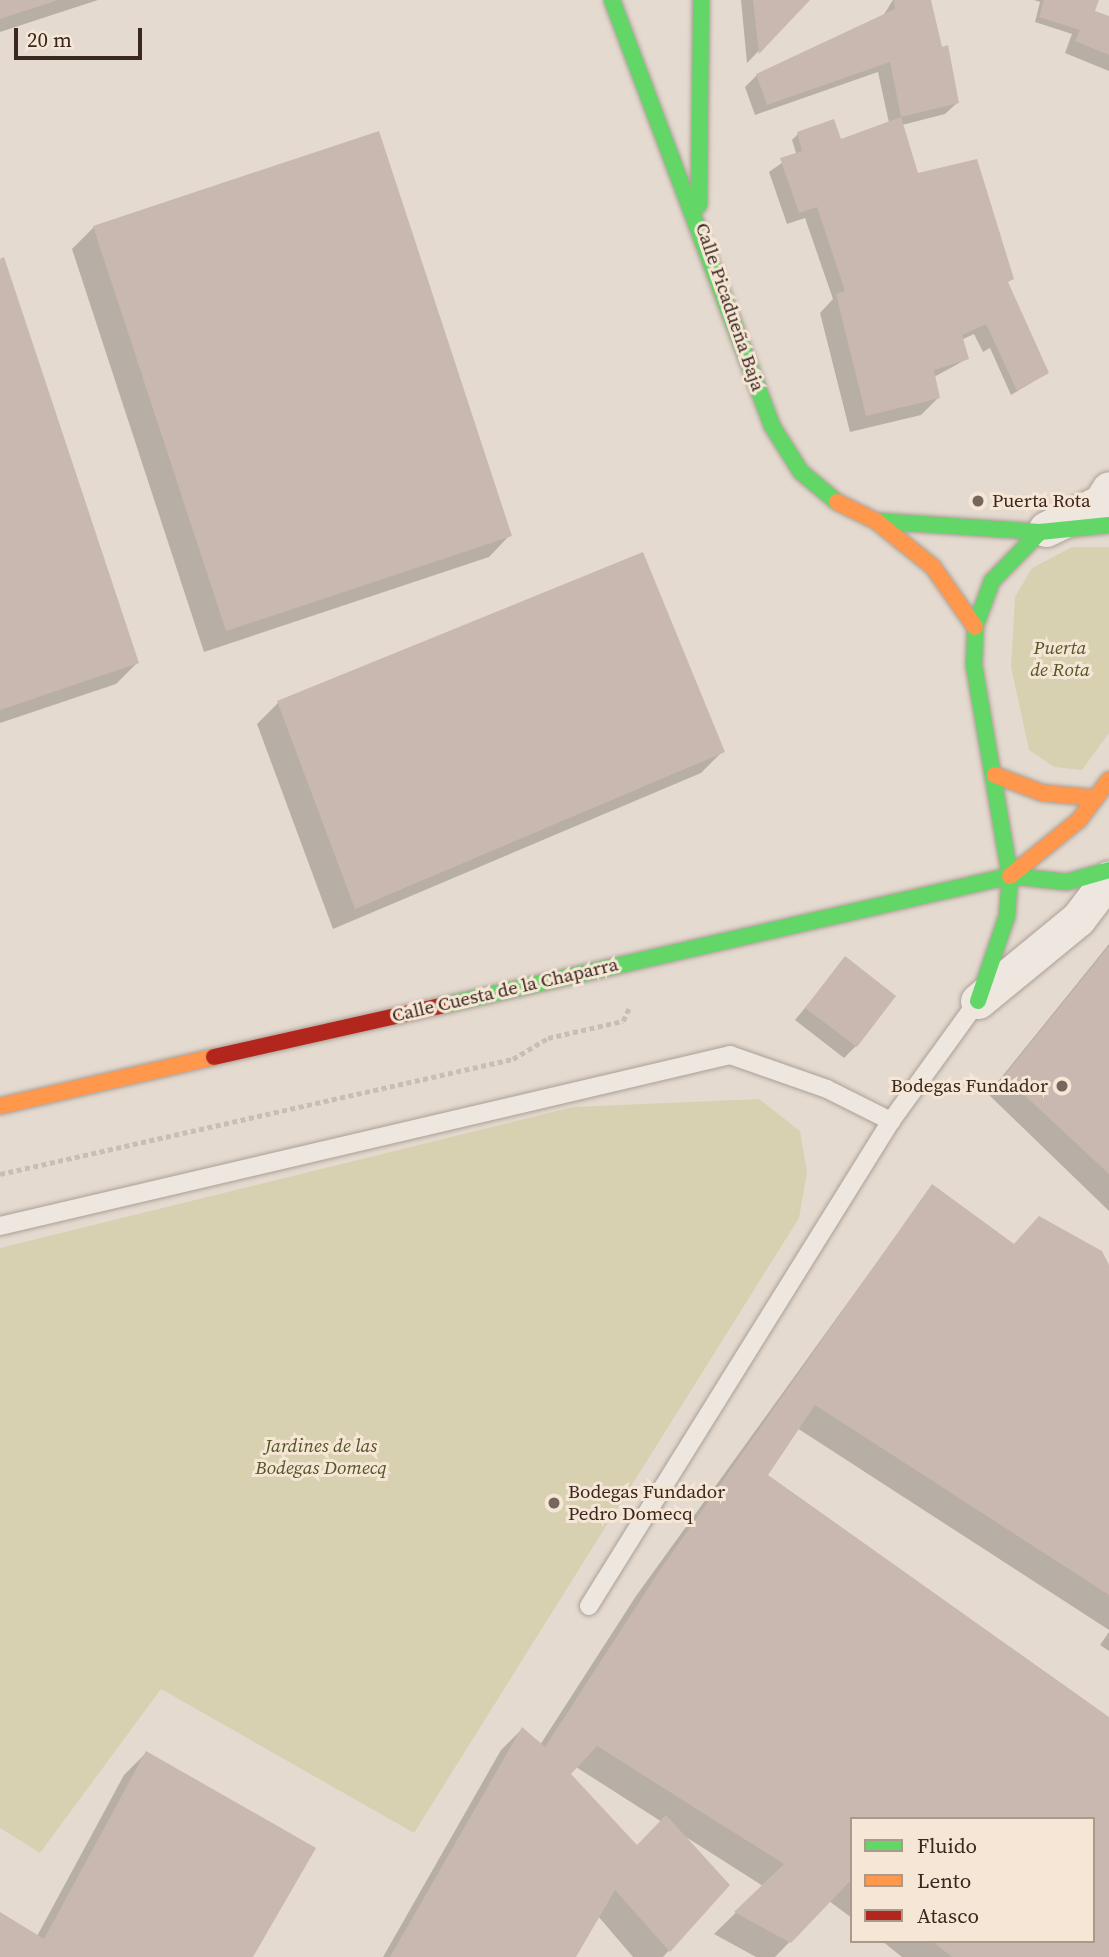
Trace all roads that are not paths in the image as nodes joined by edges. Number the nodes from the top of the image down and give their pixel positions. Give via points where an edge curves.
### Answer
1 (612, 0) edge
2 (701, 0) edge
3 (698, 224) junction
4 (1109, 489) edge
5 (876, 521) junction
6 (1109, 525) edge
7 (1040, 532) junction
8 (975, 627) junction
9 (995, 775) junction
10 (1109, 780) edge
11 (1096, 798) junction
12 (1109, 870) edge
13 (1010, 876) junction
14 (1109, 878) edge
15 (978, 1001) junction
16 (0, 1106) edge
17 (891, 1121) junction
18 (0, 1226) edge
19 (589, 1606) dead end

1 - 3 street
2 - 3 street, Calle Picadueña Baja
3 - 5 street, Calle Picadueña Baja via 772,426 800,472 832,500
4 - 7 street via 1101,502
5 - 7 street
5 - 8 street via 933,567
6 - 7 street
7 - 8 street via 992,580
8 - 9 street via 974,665
9 - 11 street via 1043,793
9 - 13 street via 998,831
10 - 11 street
11 - 13 street via 1079,820
12 - 13 street via 1067,882
13 - 15 street via 1007,916
13 - 16 street, Calle Cuesta de la Chaparra
14 - 15 street via 1078,919
15 - 17 lane
17 - 18 lane via 827,1089 730,1055
17 - 19 lane

